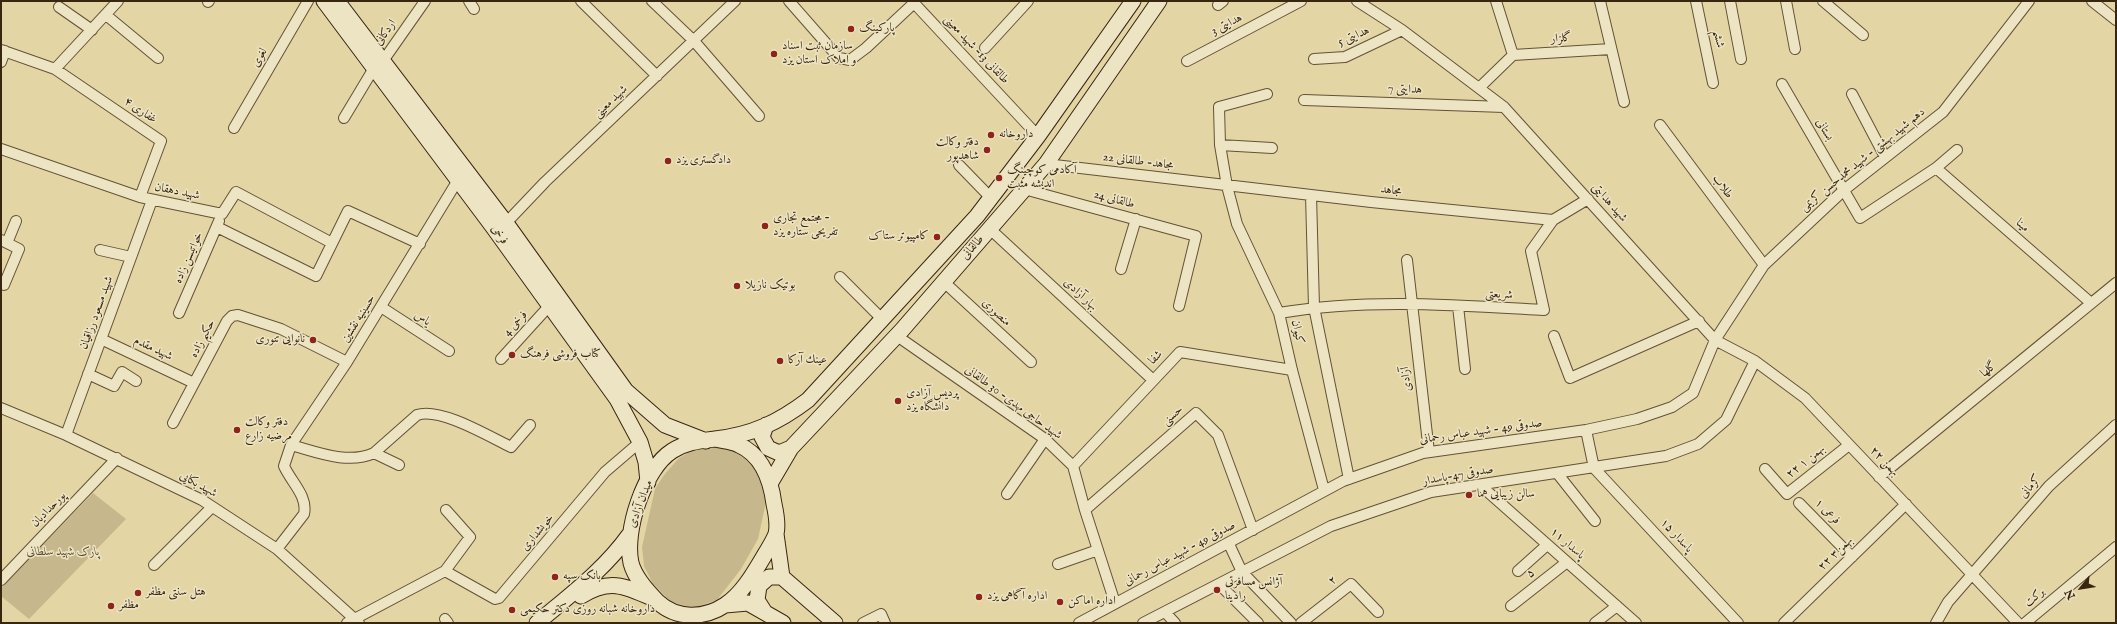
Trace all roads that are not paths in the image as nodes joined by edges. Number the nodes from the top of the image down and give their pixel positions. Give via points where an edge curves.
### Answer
1 (118, 1) edge
2 (308, 1) edge
3 (324, 1) edge
4 (337, 1) edge
5 (425, 1) edge
6 (580, 1) edge
7 (652, 1) edge
8 (735, 1) edge
9 (789, 1) edge
10 (1028, 1) edge
11 (1133, 1) edge
12 (1159, 1) edge
13 (1301, 1) edge
14 (1357, 1) edge
15 (1600, 1) edge
16 (1696, 1) edge
17 (1730, 1) edge
18 (1786, 1) edge
19 (1823, 1) edge
20 (2028, 1) edge
21 (2092, 1) edge
22 (1498, 2) edge
23 (59, 7) dead end
24 (106, 15) junction
25 (2116, 20) edge
26 (92, 30) junction
27 (1402, 30) junction
28 (1863, 35) dead end
29 (694, 41) junction
30 (985, 48) dead end
31 (1611, 49) junction
32 (1795, 49) dead end
33 (3, 51) edge
34 (1513, 55) junction
35 (158, 58) dead end
36 (1314, 59) dead end
37 (1741, 59) dead end
38 (1187, 61) dead end
39 (1, 62) edge
40 (378, 64) junction
41 (55, 70) junction
42 (657, 76) junction
43 (1713, 83) dead end
44 (1782, 84) dead end
45 (1479, 88) junction
46 (1267, 94) dead end
47 (1852, 94) dead end
48 (1304, 100) dead end
49 (1624, 102) dead end
50 (1504, 107) junction
51 (759, 116) dead end
52 (344, 118) dead end
53 (1660, 125) dead end
54 (234, 128) dead end
55 (1038, 136) junction
56 (1220, 145) junction
57 (1272, 148) dead end
58 (1, 149) edge
59 (1957, 150) dead end
60 (1885, 157) junction
61 (1046, 164) junction
62 (959, 165) dead end
63 (1936, 168) junction
64 (458, 180) junction
65 (1227, 186) junction
66 (1024, 188) junction
67 (1844, 190) junction
68 (1311, 195) junction
69 (140, 197) junction
70 (991, 198) junction
71 (1588, 199) junction
72 (152, 200) junction
73 (222, 214) junction
74 (1136, 219) junction
75 (1553, 220) junction
76 (16, 221) dead end
77 (506, 223) junction
78 (217, 227) junction
79 (990, 229) junction
80 (4, 242) edge
81 (332, 243) junction
82 (420, 244) junction
83 (100, 250) dead end
84 (131, 257) junction
85 (1407, 260) dead end
86 (1764, 265) junction
87 (1121, 269) dead end
88 (840, 277) dead end
89 (944, 282) junction
90 (2116, 283) edge
91 (4, 285) dead end
92 (1411, 303) junction
93 (2091, 303) junction
94 (550, 305) junction
95 (1179, 306) dead end
96 (1458, 306) junction
97 (381, 307) junction
98 (1314, 307) junction
99 (179, 313) dead end
100 (1279, 313) junction
101 (882, 319) junction
102 (1699, 321) junction
103 (897, 336) junction
104 (1554, 336) dead end
105 (101, 339) junction
106 (1715, 340) junction
107 (449, 351) dead end
108 (501, 359) dead end
109 (1755, 361) junction
110 (347, 362) junction
111 (1031, 362) dead end
112 (1465, 369) dead end
113 (1292, 370) junction
114 (88, 374) junction
115 (1153, 380) junction
116 (136, 381) dead end
117 (194, 383) junction
118 (1, 408) edge
119 (174, 423) dead end
120 (530, 425) dead end
121 (766, 425) junction
122 (2116, 425) edge
123 (1587, 434) junction
124 (66, 435) junction
125 (1045, 439) junction
126 (710, 440) junction
127 (640, 442) junction
128 (291, 445) junction
129 (1848, 445) junction
130 (791, 448) junction
131 (1429, 452) junction
132 (374, 453) junction
133 (117, 458) junction
134 (1593, 463) junction
135 (399, 465) dead end
136 (1073, 466) junction
137 (1765, 469) dead end
138 (1557, 473) junction
139 (1879, 477) junction
140 (1349, 479) junction
141 (648, 482) junction
142 (771, 482) junction
143 (1480, 485) junction
144 (1324, 490) junction
145 (1007, 494) dead end
146 (1799, 503) dead end
147 (1906, 504) junction
148 (212, 507) junction
149 (446, 510) dead end
150 (1085, 510) junction
151 (1595, 521) dead end
152 (1253, 530) junction
153 (776, 534) junction
154 (629, 535) junction
155 (1229, 544) junction
156 (1547, 544) junction
157 (2116, 547) edge
158 (277, 549) junction
159 (1098, 550) junction
160 (1852, 557) junction
161 (1567, 562) junction
162 (1058, 564) dead end
163 (154, 565) dead end
164 (1518, 571) dead end
165 (445, 572) junction
166 (1242, 572) junction
167 (1972, 574) junction
168 (782, 577) junction
169 (1, 580) edge
170 (1219, 584) junction
171 (655, 599) junction
172 (1115, 603) junction
173 (725, 605) junction
174 (1511, 606) dead end
175 (1617, 606) junction
176 (764, 611) junction
177 (1165, 612) junction
178 (1378, 612) dead end
179 (354, 622) edge
180 (536, 623) edge
181 (547, 623) edge
182 (783, 623) edge
183 (835, 623) edge
184 (863, 623) edge
185 (885, 623) edge
186 (1079, 623) edge
187 (1143, 623) edge
188 (1175, 623) edge
189 (1258, 623) edge
190 (1292, 623) edge
191 (1301, 623) edge
192 (1595, 623) edge
193 (1636, 623) edge
194 (1738, 623) edge
195 (1784, 623) edge
196 (1936, 623) edge
197 (2018, 623) edge
198 (2025, 623) edge

1 - 24 street
2 - 54 street, لغوی
3 - 40 main road, فرخی
4 - 40 main road, فرخی
5 - 40 street, اردکانی
6 - 42 street
7 - 29 street
8 - 29 street, شهید معینی
9 - 55 street, طالقانی 13- شهید معینی via 839,58 850,60 914,3
10 - 30 street
11 - 55 main road, طالقانی
12 - 61 main road, طالقانی
13 - 38 street, هدایتی 3
14 - 27 street, شهید هدایتی
15 - 31 street
16 - 43 street, ششم
17 - 37 street
18 - 32 street
19 - 28 street
20 - 60 street, دهم شهید بهشتی - شهید محمدحسن کریمی via 1943,112
21 - 25 street
22 - 34 street
23 - 26 street
24 - 26 street
24 - 35 street
26 - 41 street
27 - 36 street, هدایتی 5 via 1345,57
27 - 45 street, شهید هدایتی
29 - 42 street, شهید معینی
29 - 51 street
31 - 34 street, گلزار
31 - 49 street
33 - 39 street
33 - 41 street
34 - 45 street
40 - 52 street, اردکانی
40 - 64 main road, فرخی
40 - 77 main road, فرخی
41 - 69 street, غفاری ۴ via 161,141
42 - 77 street, شهید معینی via 545,182
44 - 67 street, بستانی
45 - 50 street, شهید هدایتی
46 - 56 street via 1219,108
47 - 60 street
48 - 50 street, هدایتی 7
50 - 71 street, شهید هدایتی
53 - 86 street, طلاب
55 - 70 main road, طالقانی
56 - 57 street
56 - 65 street
58 - 69 street, شهید دهقان
59 - 63 street
60 - 67 street, دهم شهید بهشتی - شهید محمدحسن کریمی
61 - 65 street, مجاهد- طالقانی 22
61 - 66 main road, طالقانی
62 - 70 street
63 - 67 street via 1860,218
63 - 93 street, مینا
64 - 82 street, حسینیه نقشین
64 - 94 main road, فرخی
65 - 68 street, مجاهد
65 - 100 street via 1237,224
66 - 74 street, طالقانی 24
66 - 79 main road, طالقانی
67 - 86 street, دهم شهید بهشتی - شهید محمدحسن کریمی
68 - 75 street, مجاهد
68 - 98 street
69 - 72 street, شهید دهقان
70 - 101 main road, طالقانی via 973,221
71 - 75 street, شریعتی
71 - 102 street, شهید هدایتی
72 - 73 street, شهید دهقان
72 - 84 street, شهید مسعود رزاقیان
73 - 78 street, خواتیسن زاده
73 - 81 street via 236,192
74 - 87 street
74 - 95 street, طالقانی 24 via 1196,236
75 - 96 street, شریعتی via 1531,251 1544,310
76 - 80 street
77 - 126 main road, فرخی via 626,391 665,425
78 - 81 street via 316,276
78 - 99 street, خواتیسن زاده
79 - 89 main road, طالقانی
79 - 115 street, بهار آزادی
80 - 91 street via 19,249
81 - 82 street via 348,211
82 - 97 street, حسینیه نقشین
83 - 84 street
84 - 105 street, شهید مسعود رزاقیان
85 - 92 street, آزادی
86 - 106 street, دهم شهید بهشتی - شهید محمدحسن کریمی
88 - 101 street
89 - 103 main road, طالقانی
89 - 111 street, منصوری
90 - 93 street, گلها
92 - 96 street, شریعتی
92 - 98 street, شریعتی
92 - 131 street, آزادی
93 - 139 street, گلها
94 - 108 street, فرخی 4
94 - 127 main road, فرخی via 616,399
96 - 112 street
97 - 107 street, یاس
97 - 110 street, حسینیه نقشین
98 - 100 street, کیوان
98 - 140 street, کیوان
100 - 113 street, کیوان
101 - 121 main road, طالقانی via 808,400 792,412
102 - 104 street via 1570,378
102 - 106 street, شهید هدایتی
103 - 125 street, شهید حاجی مهدی- 30 طالقانی
103 - 130 main road, طالقانی
105 - 114 street, شهید مسعود رزاقیان
105 - 117 street, شهید مقدم
106 - 109 street, ۲۲ بهمن
106 - 123 street, صدوقی 49 - شهید عباس رحمانی via 1694,393 1672,407
109 - 129 street, ۲۲ بهمن via 1805,398
109 - 134 street, صدوقی 47-پاسدار via 1726,420 1698,444 1666,456
110 - 117 street, حکیم زاده via 281,329 238,315 227,321
110 - 128 street, حسینیه نقشین
113 - 115 street, شفا via 1180,352
113 - 144 street, کیوان
114 - 116 street via 114,386 122,372
114 - 124 street, شهید مسعود رزاقیان
115 - 136 street, شفا
117 - 119 street, حکیم زاده
118 - 124 street, شهید بکایی
120 - 132 street via 511,447 442,415 424,413 413,418
121 - 126 main road, طالقانی via 740,436
121 - 130 main road via 762,437 768,448 779,453
122 - 167 street, کرمانی via 2049,486
123 - 131 street, صدوقی 49 - شهید عباس رحمانی
123 - 134 street
124 - 133 street, شهید بکایی
125 - 136 street, شهید حاجی مهدی- 30 طالقانی
125 - 145 street
126 - 141 main road, میدان آزادی via 689,442 672,452 660,462
126 - 142 main road, میدان آزادی via 739,444 755,457
127 - 141 main road, فرخی
127 - 165 street, خویشداری via 605,472 499,598 495,599
128 - 132 street via 344,458 366,457
128 - 158 street, حسینیه نقشین via 284,466 304,499 305,507 304,514
129 - 137 street, ۲۲ بهمن ۱ via 1787,494
129 - 139 street, ۲۲ بهمن
130 - 142 main road, طالقانی
131 - 140 street, صدوقی 49 - شهید عباس رحمانی
132 - 135 street
133 - 148 street, شهید بکایی
133 - 169 street, پورحدادیان
134 - 138 street, صدوقی 47-پاسدار
134 - 194 street, پاسدار ۱۵
136 - 150 street
138 - 143 street, صدوقی 47-پاسدار
138 - 151 street
139 - 147 street, ۲۲ بهمن
140 - 144 street, صدوقی 49 - شهید عباس رحمانی
141 - 154 main road, میدان آزادی
142 - 153 main road, میدان آزادی
143 - 156 street, پاسدار ۱۱
143 - 166 street, صدوقی 47-پاسدار via 1431,492 1331,526
144 - 152 street, صدوقی 49 - شهید عباس رحمانی
146 - 160 street, فرعی ۱
147 - 160 street, ۲۲ بهمن۳
147 - 167 street, ۲۲ بهمن
148 - 158 street, شهید بکایی
148 - 163 street
149 - 165 street via 470,536
150 - 152 street, حسنی via 1196,413 1218,435
150 - 159 street
152 - 155 street, صدوقی 49 - شهید عباس رحمانی
153 - 168 main road
153 - 173 main road, میدان آزادی via 756,570 739,593
154 - 171 main road, میدان آزادی via 633,571
154 - 180 main road via 614,556 593,577
155 - 166 street
155 - 172 street, صدوقی 49 - شهید عباس رحمانی
156 - 161 street, پاسدار ۱۱
156 - 164 street
157 - 198 street, برکت
158 - 179 street, شهید بکایی
159 - 162 street
159 - 172 street
160 - 195 street, ۲۲ بهمن۳
161 - 174 street, ۵
161 - 175 street, پاسدار ۱۱
165 - 179 street
166 - 170 street, صدوقی 47-پاسدار
166 - 190 street
167 - 196 street, کرمانی via 1948,602
167 - 197 street, ۲۲ بهمن
168 - 176 main road via 768,577 759,586 757,600
168 - 183 main road
170 - 177 street, صدوقی 47-پاسدار
170 - 189 street
171 - 173 main road, میدان آزادی via 666,610 689,616 709,612
171 - 181 main road via 615,584 595,587
172 - 186 street, صدوقی 49 - شهید عباس رحمانی
173 - 176 main road via 748,603
175 - 192 street
175 - 193 street, پاسدار ۱۱
176 - 182 main road
177 - 187 street, صدوقی 47-پاسدار
177 - 188 street
178 - 191 street, ۲ via 1351,584
184 - 185 street via 881,614

